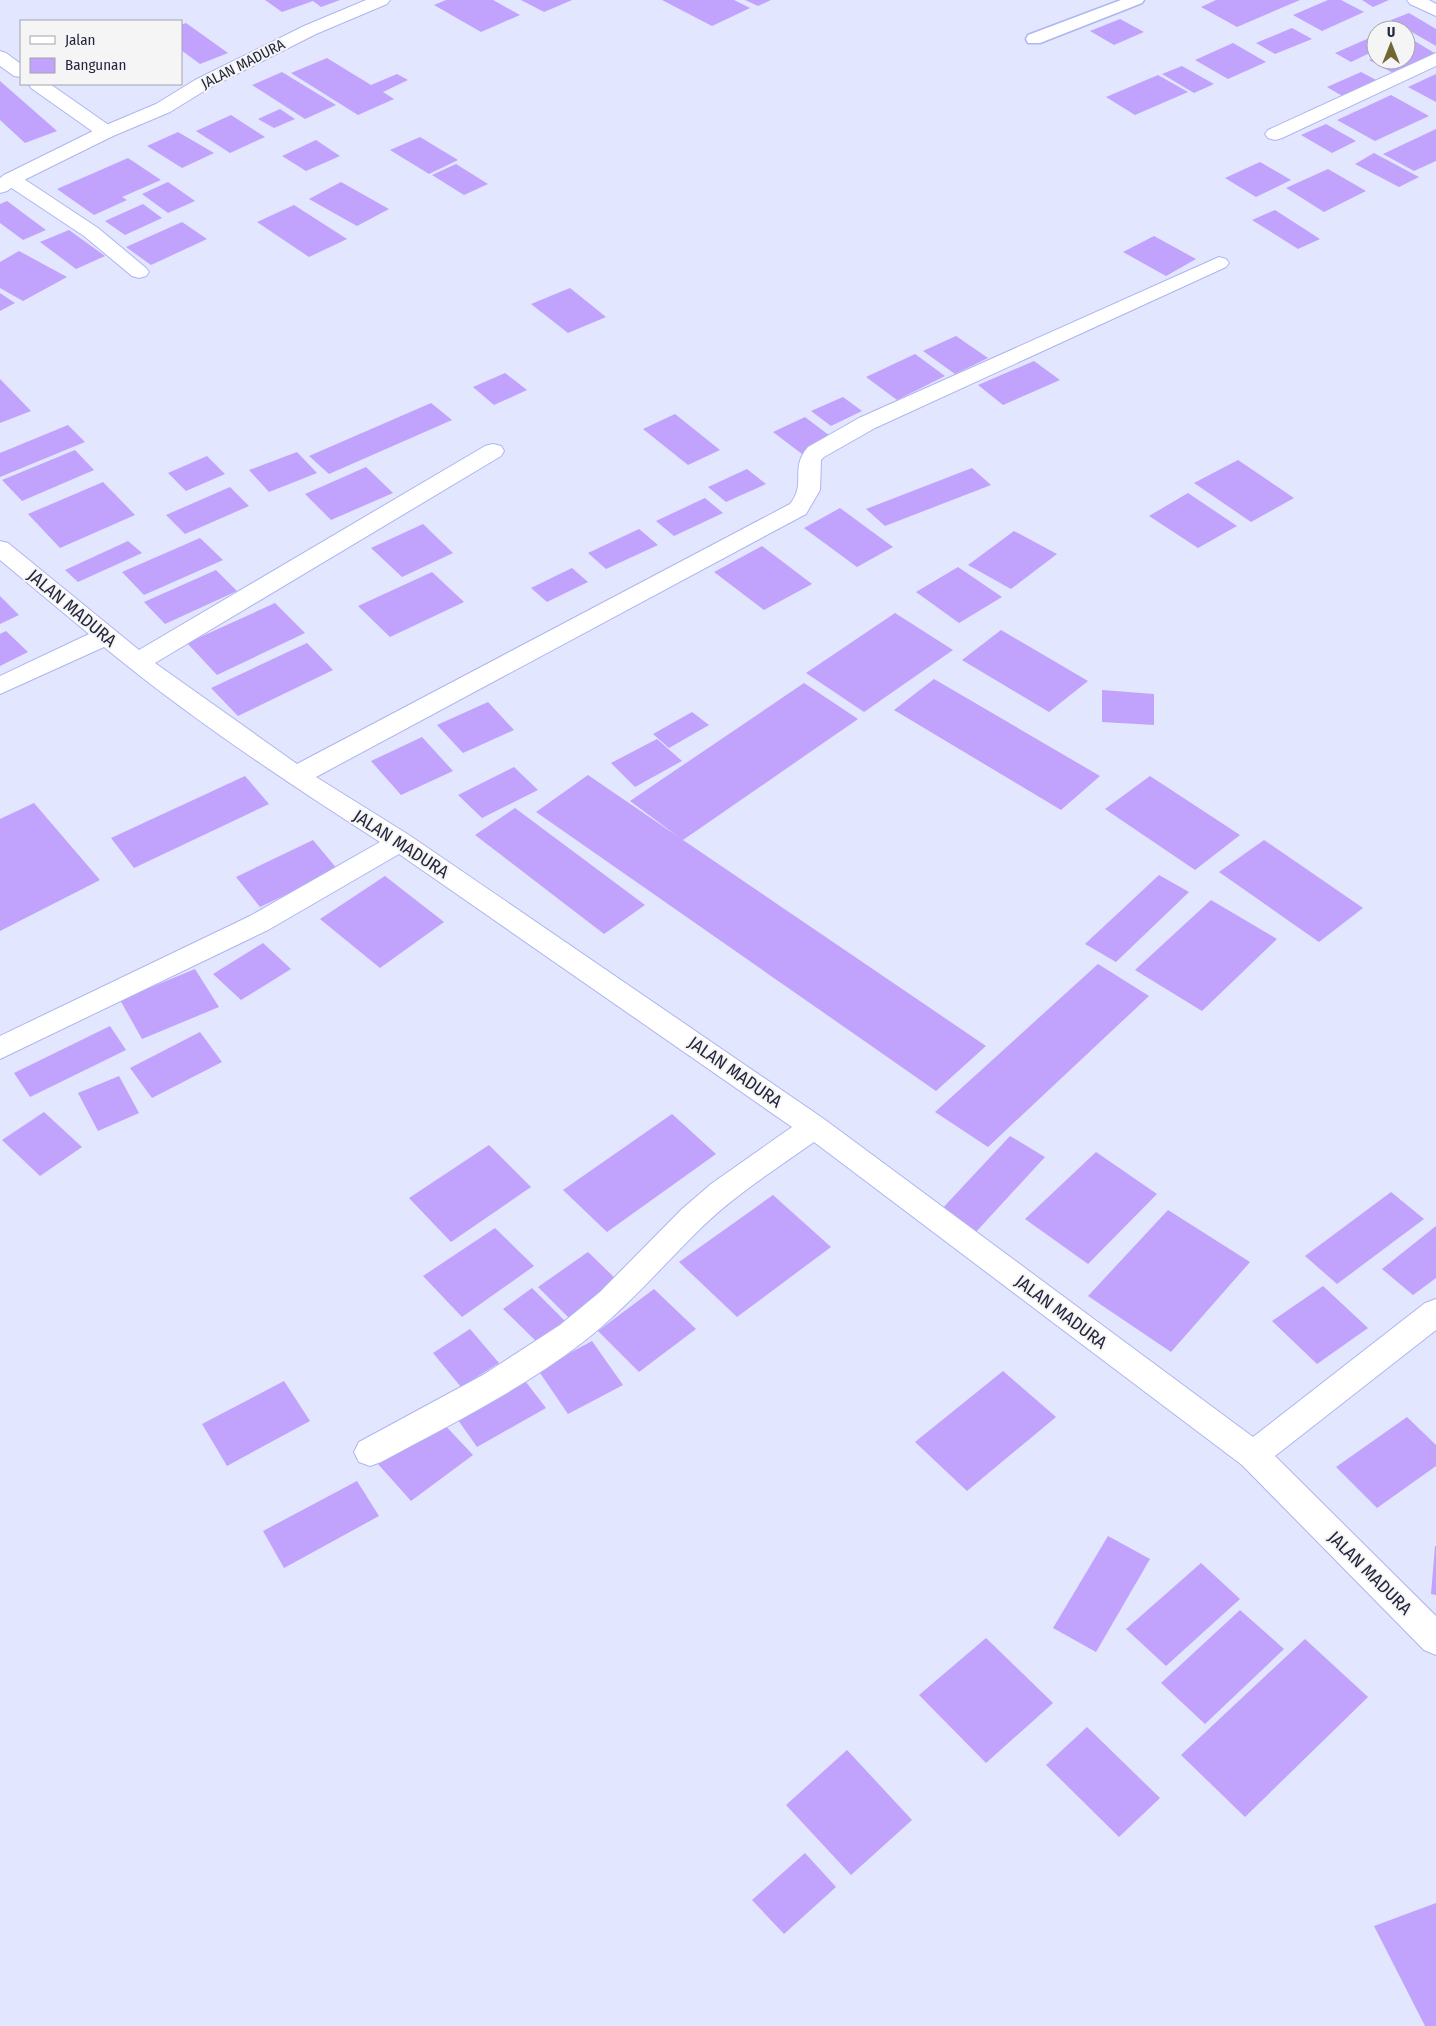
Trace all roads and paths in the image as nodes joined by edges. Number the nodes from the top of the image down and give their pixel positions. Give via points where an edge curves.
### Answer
1 (381, 0) edge
2 (1136, 0) edge
3 (1416, 0) edge
4 (1436, 11) edge
5 (1034, 39) dead end
6 (0, 56) edge
7 (1436, 59) edge
8 (20, 71) edge
9 (39, 85) edge
10 (106, 132) junction
11 (1275, 134) dead end
12 (6, 183) edge
13 (1219, 263) dead end
14 (139, 272) dead end
15 (493, 451) dead end
16 (0, 548) edge
17 (106, 636) junction
18 (138, 662) junction
19 (0, 686) edge
20 (296, 776) junction
21 (400, 842) junction
22 (0, 1048) edge
23 (814, 1127) junction
24 (1436, 1312) edge
25 (370, 1452) dead end
26 (1253, 1455) junction
27 (1436, 1639) edge

1 - 10 street, JALAN MADURA via 310,30 202,84 162,108
2 - 5 lane
3 - 4 street
6 - 8 street
7 - 11 street
9 - 10 street
10 - 12 street, JALAN MADURA
12 - 14 street via 91,232
13 - 20 street via 867,423 816,452 810,460 808,498 798,509
15 - 18 street
16 - 17 street, JALAN MADURA
17 - 18 street, JALAN MADURA
17 - 19 street
18 - 20 street, JALAN MADURA
20 - 21 street, JALAN MADURA
21 - 22 street via 259,923
21 - 23 street, JALAN MADURA
23 - 25 street via 721,1192 572,1334 494,1385
23 - 26 street, JALAN MADURA
24 - 26 street
26 - 27 street, JALAN MADURA

